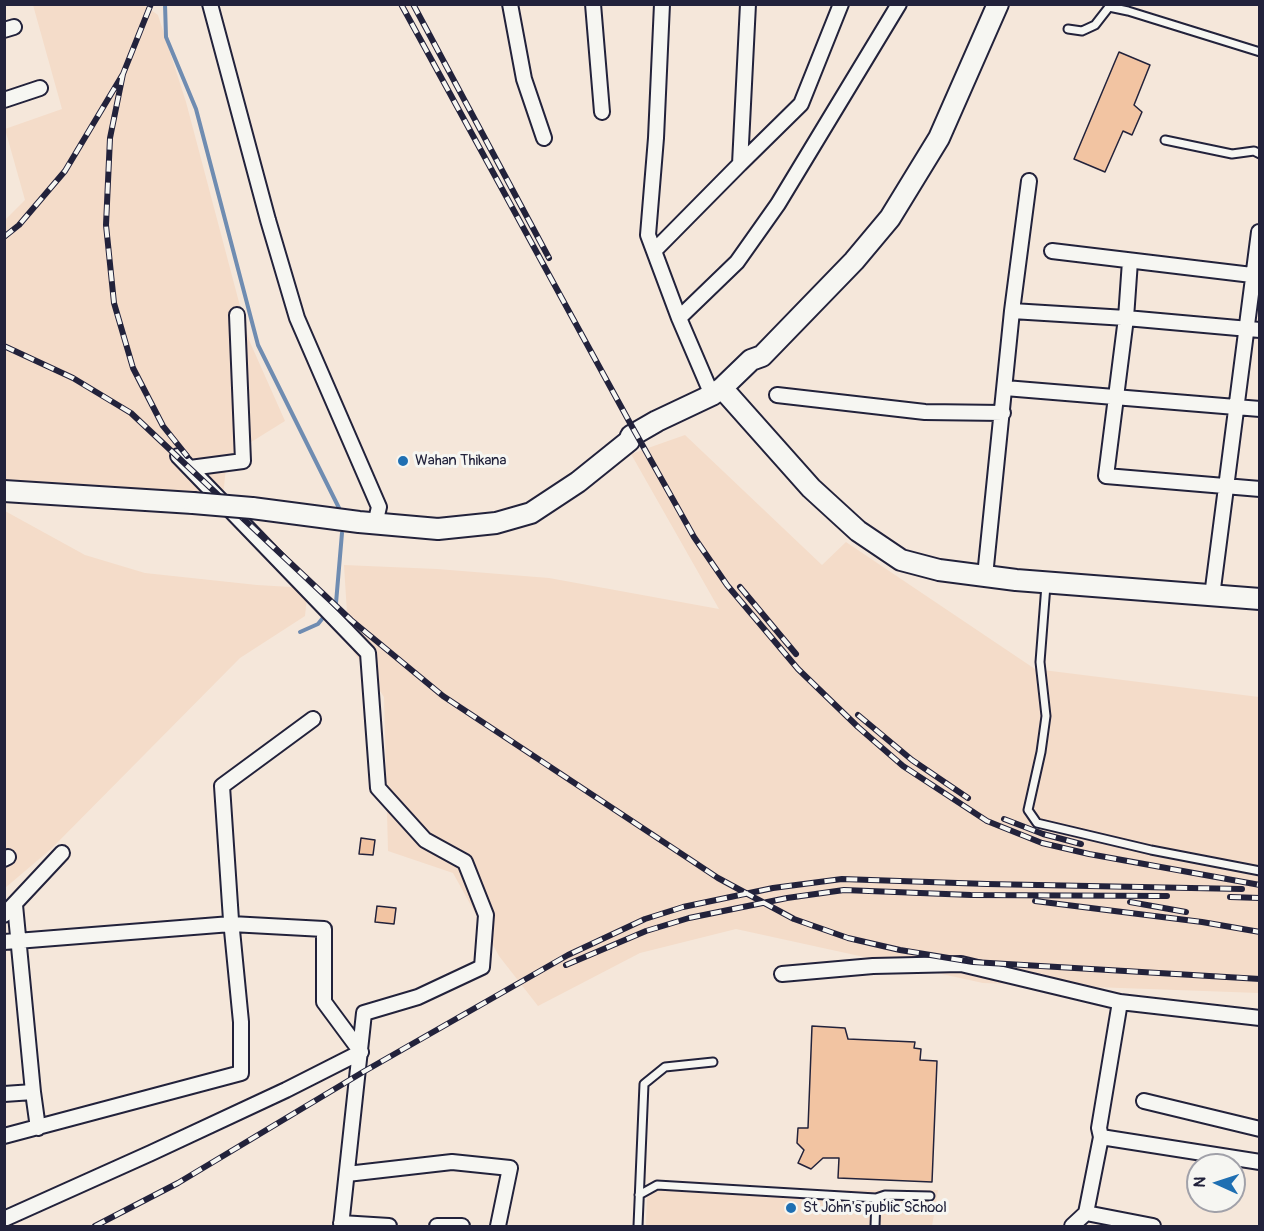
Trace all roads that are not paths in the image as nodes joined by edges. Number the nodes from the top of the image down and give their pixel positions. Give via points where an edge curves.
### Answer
1 (210, 4) edge
2 (510, 4) edge
3 (593, 4) edge
4 (662, 4) edge
5 (748, 4) edge
6 (841, 4) edge
7 (899, 4) edge
8 (984, 4) edge
9 (998, 4) edge
10 (1127, 8) edge
11 (1068, 29) dead end
12 (974, 42) junction
13 (1260, 52) edge
14 (40, 88) dead end
15 (4, 100) edge
16 (602, 112) dead end
17 (544, 138) dead end
18 (1165, 140) dead end
19 (1260, 154) edge
20 (740, 164) junction
21 (1029, 181) dead end
22 (1259, 232) edge
23 (654, 251) junction
24 (1052, 251) dead end
25 (1130, 261) junction
26 (1252, 275) junction
27 (1012, 311) junction
28 (237, 315) dead end
29 (679, 318) junction
30 (1126, 318) junction
31 (1253, 330) edge
32 (1005, 388) junction
33 (717, 391) junction
34 (777, 395) dead end
35 (1116, 398) junction
36 (1237, 407) junction
37 (1260, 409) edge
38 (1003, 412) junction
39 (178, 456) dead end
40 (190, 468) junction
41 (1226, 486) junction
42 (1260, 489) edge
43 (4, 491) edge
44 (375, 524) junction
45 (985, 576) junction
46 (1046, 583) junction
47 (1212, 596) junction
48 (1260, 599) edge
49 (313, 719) dead end
50 (62, 853) dead end
51 (1260, 871) edge
52 (10, 910) edge
53 (231, 924) junction
54 (11, 941) edge
55 (782, 974) dead end
56 (1120, 1002) junction
57 (1260, 1018) edge
58 (361, 1052) junction
59 (713, 1062) dead end
60 (33, 1092) junction
61 (4, 1094) edge
62 (1144, 1101) dead end
63 (38, 1128) junction
64 (1260, 1129) edge
65 (4, 1136) edge
66 (1101, 1137) junction
67 (1260, 1162) edge
68 (347, 1174) junction
69 (639, 1195) junction
70 (930, 1196) dead end
71 (876, 1198) junction
72 (1086, 1213) junction
73 (4, 1219) edge
74 (341, 1225) edge
75 (1135, 1225) edge
76 (389, 1227) edge
77 (436, 1227) edge
78 (462, 1227) edge
79 (498, 1227) edge
80 (638, 1227) edge
81 (874, 1227) edge
82 (1072, 1227) edge
83 (1153, 1227) edge

1 - 44 street via 297,318 379,507
2 - 17 street via 524,79
3 - 16 street
4 - 23 street via 648,235
5 - 20 street
6 - 20 street via 801,104
7 - 29 street via 778,204 737,262
8 - 12 main road
9 - 12 main road
10 - 11 lane via 1108,7 1095,25 1082,31
10 - 13 lane
12 - 33 main road via 929,130 882,207 846,254 754,348 751,360
14 - 15 street
18 - 19 lane via 1232,154
20 - 23 street
21 - 27 street
22 - 26 street
23 - 29 street
24 - 25 street
25 - 26 street
25 - 30 street
26 - 31 street
27 - 30 street
27 - 32 street
28 - 40 street via 243,461
29 - 33 street
30 - 31 street
30 - 35 street
31 - 36 street
32 - 35 street
32 - 38 street
33 - 44 main road via 631,436 578,482 531,513 496,523 438,529
33 - 45 main road via 858,531 902,560
34 - 38 street via 925,412
35 - 36 street
35 - 41 street via 1106,476
36 - 37 street
36 - 41 street
38 - 45 street
39 - 40 street
40 - 58 street via 368,653 378,788 425,840 465,862 486,915 482,967 418,997 364,1013
41 - 42 street
41 - 47 street
43 - 44 main road, bridge via 252,508
45 - 46 main road
46 - 47 main road
46 - 51 lane via 1040,662 1046,716 1028,810 1036,823
47 - 48 main road
49 - 53 street via 222,786
50 - 52 street
52 - 54 street
53 - 54 street
53 - 58 street via 324,929 324,1002
53 - 63 street via 241,1022 241,1073
54 - 60 street
55 - 56 street via 961,964
56 - 57 street
56 - 66 street via 1099,1128
58 - 68 street
58 - 73 street via 162,1149
59 - 69 lane via 665,1067 644,1084
60 - 61 street
60 - 63 street
62 - 64 street
63 - 65 street
66 - 67 street
66 - 72 street
68 - 74 street
68 - 79 street via 452,1162 510,1168
69 - 71 lane via 657,1185
69 - 80 lane
70 - 71 lane
71 - 81 lane
72 - 75 street
72 - 82 street
74 - 76 street
75 - 83 street
77 - 78 street

